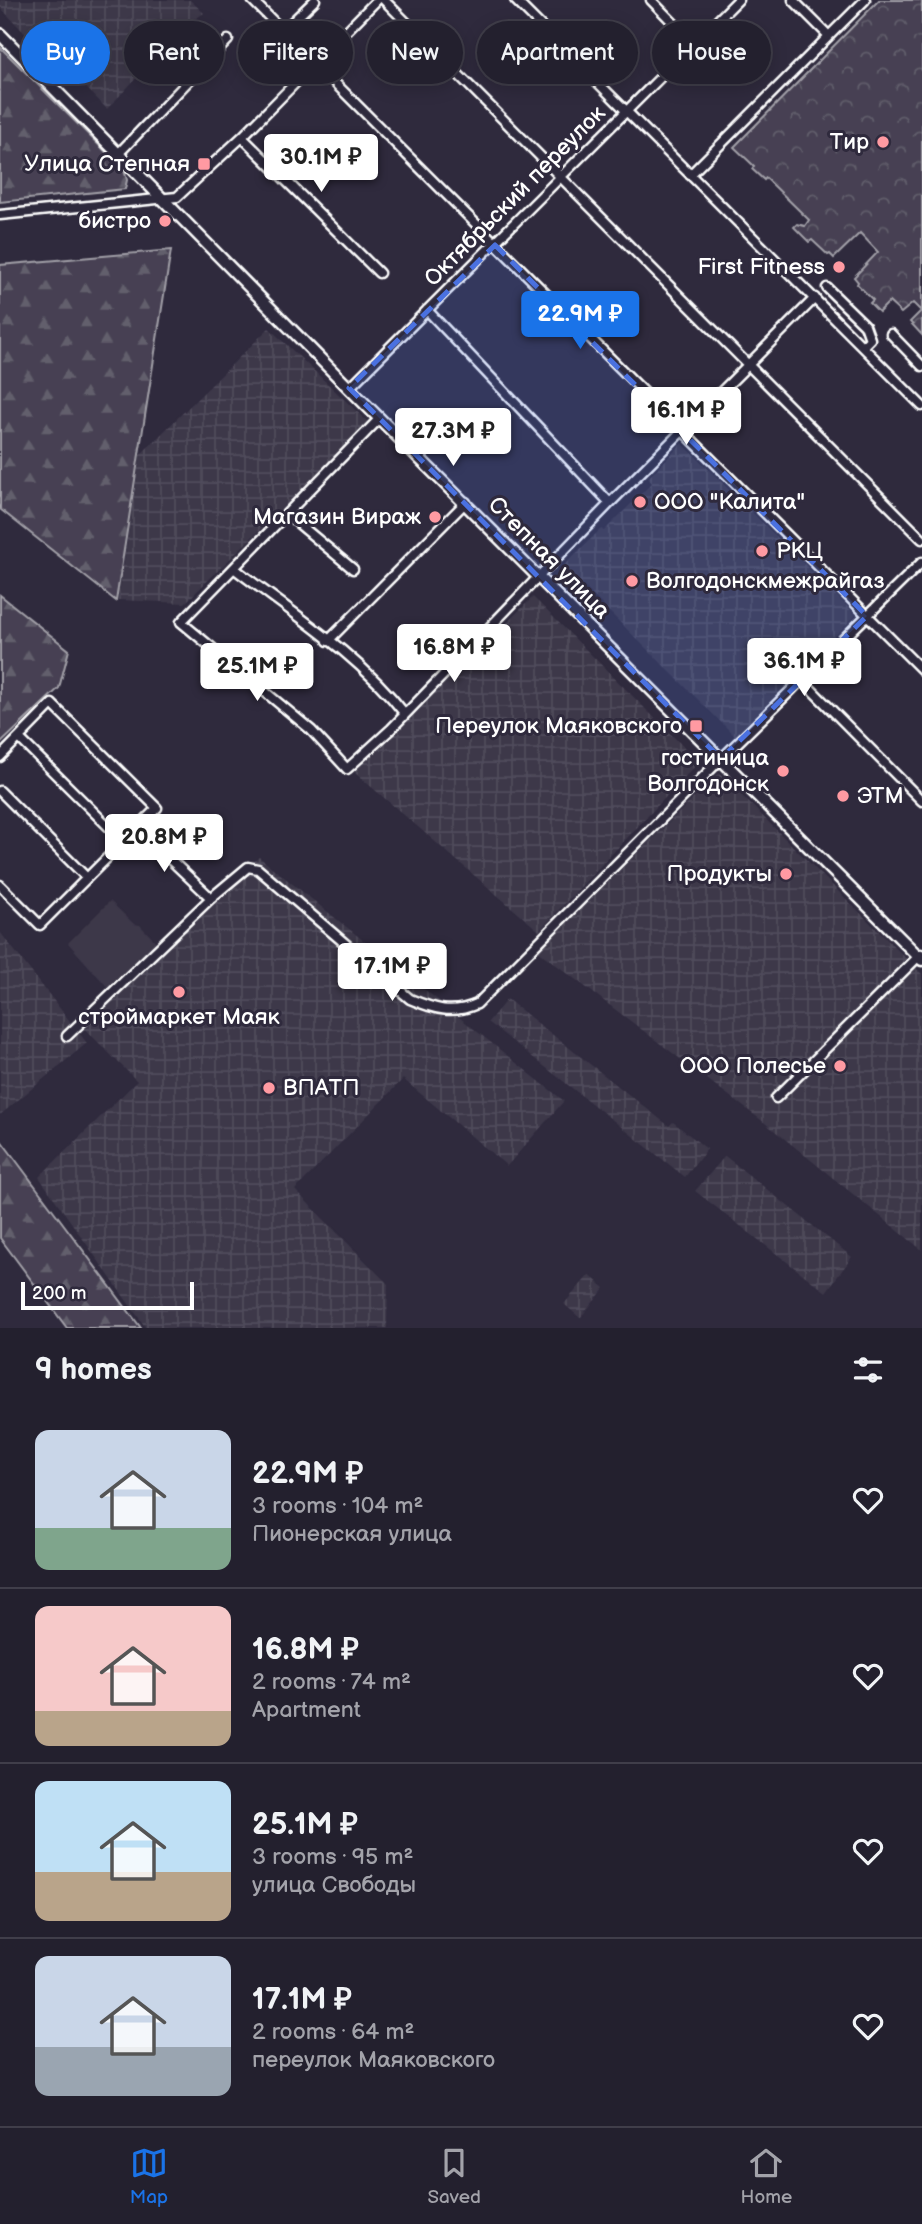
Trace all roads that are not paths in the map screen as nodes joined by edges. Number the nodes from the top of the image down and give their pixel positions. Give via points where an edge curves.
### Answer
1 (252, 0) edge
2 (315, 0) edge
3 (377, 0) edge
4 (384, 0) edge
5 (514, 0) edge
6 (651, 0) edge
7 (737, 0) edge
8 (793, 0) edge
9 (865, 0) edge
10 (272, 21) edge
11 (294, 21) edge
12 (672, 21) edge
13 (716, 21) edge
14 (353, 25) edge
15 (0, 34) edge
16 (829, 36) junction
17 (228, 40) dead end
18 (295, 84) edge
19 (335, 84) edge
20 (654, 84) edge
21 (627, 111) junction
22 (242, 137) junction
23 (118, 154) junction
24 (690, 175) junction
25 (560, 177) junction
26 (164, 199) junction
27 (0, 215) edge
28 (495, 245) junction
29 (379, 272) dead end
30 (827, 288) dead end
31 (815, 298) junction
32 (427, 310) junction
33 (891, 334) dead end
34 (863, 346) junction
35 (747, 366) junction
36 (922, 366) edge
37 (349, 388) junction
38 (922, 406) edge
39 (380, 418) junction
40 (681, 431) junction
41 (466, 502) junction
42 (610, 503) junction
43 (287, 514) junction
44 (922, 539) edge
45 (922, 562) edge
46 (234, 569) junction
47 (353, 569) dead end
48 (539, 576) junction
49 (867, 615) junction
50 (328, 641) junction
51 (922, 670) edge
52 (802, 680) junction
53 (405, 715) junction
54 (19, 738) junction
55 (0, 757) edge
56 (721, 759) junction
57 (0, 791) edge
58 (922, 801) edge
59 (136, 828) junction
60 (123, 841) junction
61 (87, 878) junction
62 (0, 885) edge
63 (211, 898) junction
64 (921, 957) edge
65 (67, 1036) dead end
66 (776, 1098) dead end

1 - 10 street
2 - 11 street
3 - 14 street
4 - 25 street
5 - 21 street
6 - 12 street
7 - 13 street, Октябрьский переулок
8 - 16 street
9 - 16 street
15 - 23 main road, Степная улица
16 - 24 street
17 - 23 street
18 - 22 street
19 - 28 street
20 - 21 street, Октябрьский переулок
21 - 24 street
21 - 25 street, Октябрьский переулок
22 - 26 street via 177,197
22 - 29 street
23 - 26 main road, Степная улица
24 - 31 street
25 - 28 street, Октябрьский переулок
25 - 35 street
26 - 27 street
26 - 37 main road, Степная улица
28 - 32 street, Октябрьский переулок
28 - 40 street
30 - 34 street via 865,326 870,339
31 - 34 street
31 - 35 street
32 - 37 street, Октябрьский переулок
32 - 42 street
33 - 36 street
34 - 38 street
35 - 40 street
35 - 44 street
37 - 39 main road, Степная улица
39 - 41 main road, Степная улица
39 - 43 street
40 - 42 street
40 - 49 street
41 - 48 main road, Степная улица
41 - 50 street
42 - 48 street
43 - 46 street
43 - 47 street
45 - 49 street
46 - 50 street
46 - 53 street via 181,622 311,730 347,769
48 - 53 street
48 - 56 main road, Степная улица
49 - 51 street
49 - 52 street
50 - 53 street via 390,695
52 - 56 street
52 - 58 street
54 - 55 street
54 - 59 street via 52,704 157,808
54 - 60 street
56 - 63 street via 477,1004 466,1009 441,1010 410,999 258,869 243,869
56 - 64 main road, Степная улица
57 - 61 street
59 - 60 street
59 - 63 street
60 - 61 street
61 - 62 street via 40,925
63 - 65 street
64 - 66 street

